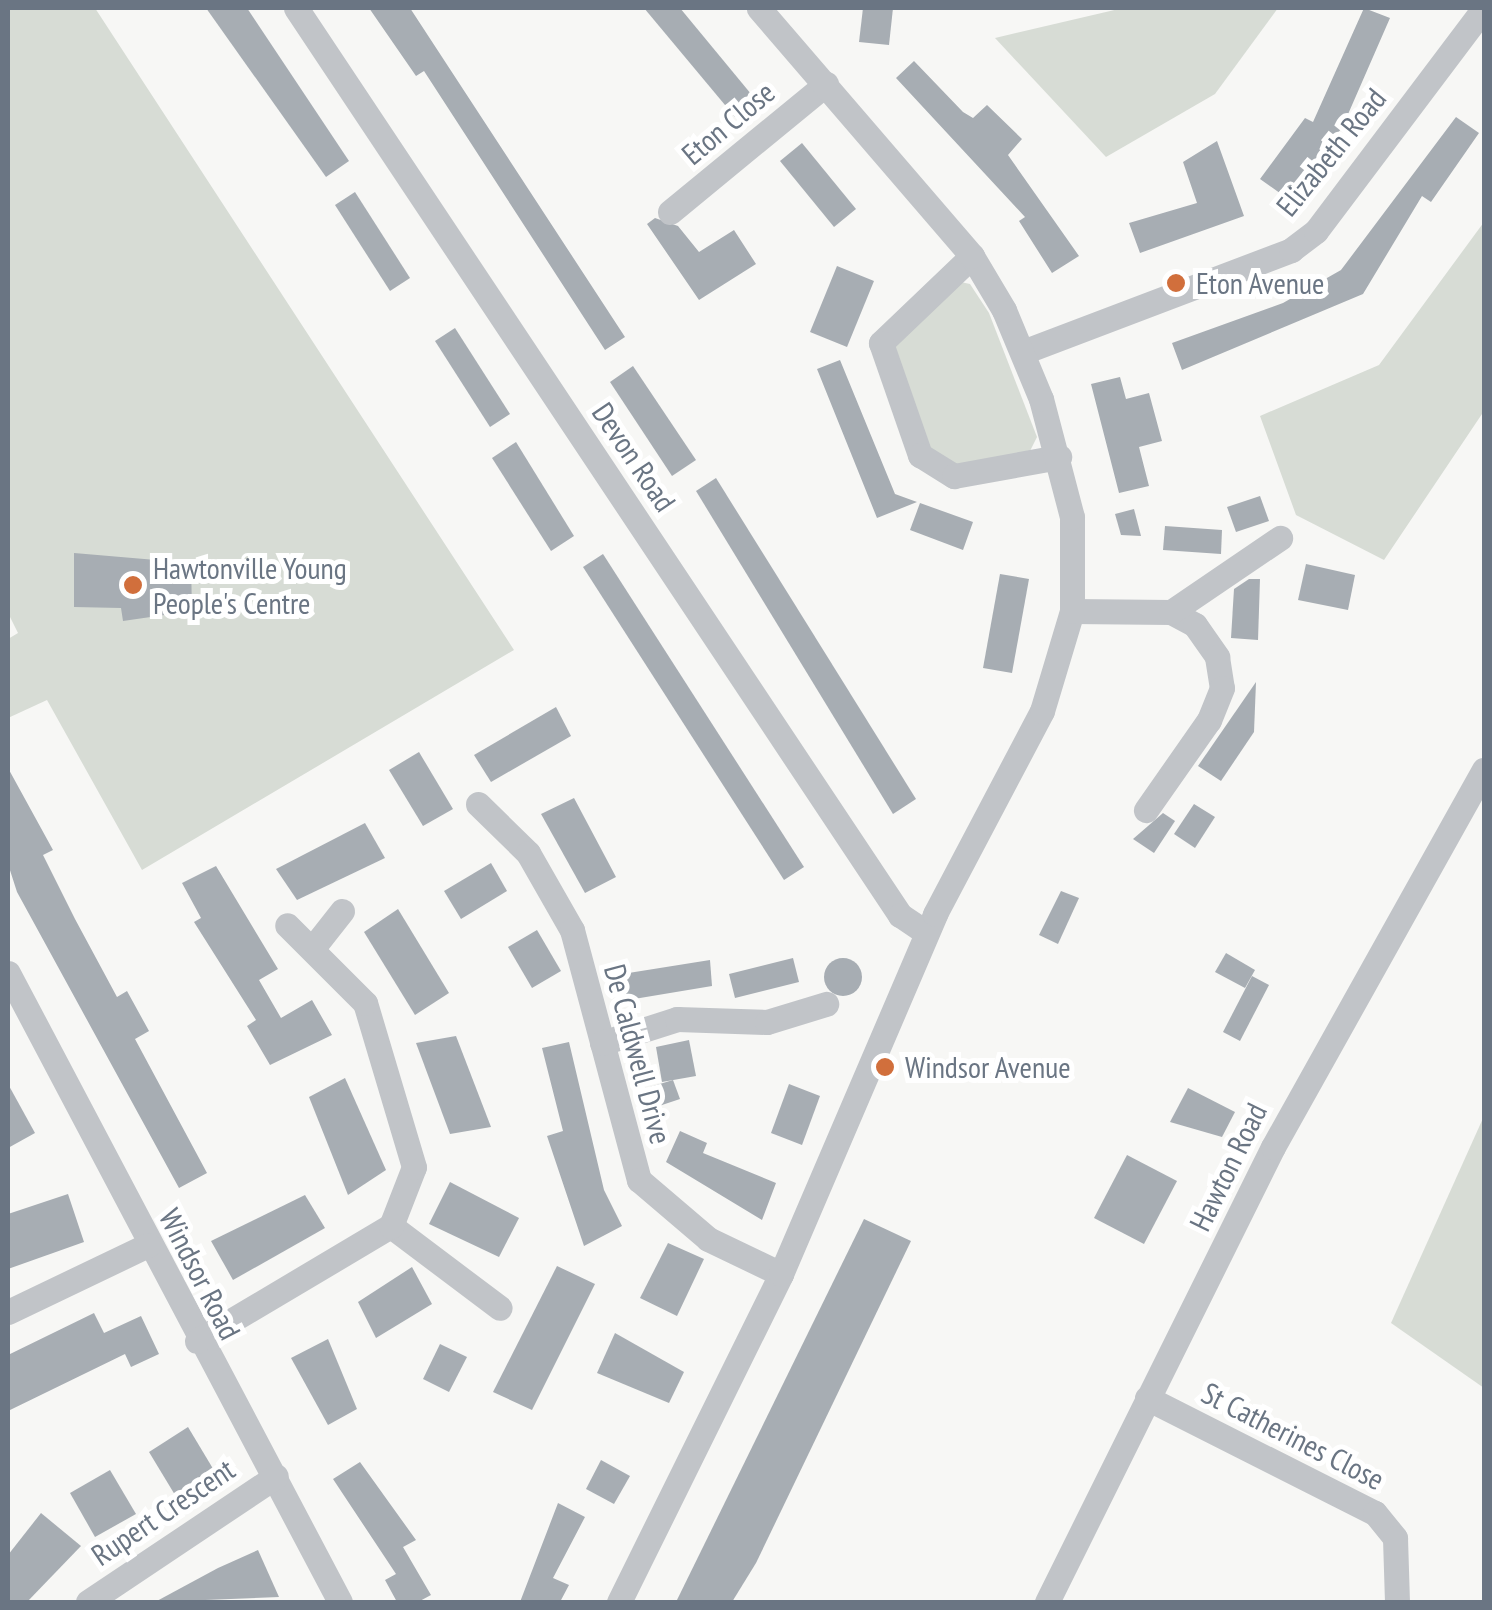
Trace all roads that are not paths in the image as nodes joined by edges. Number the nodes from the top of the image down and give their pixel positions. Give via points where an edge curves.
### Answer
1 (296, 8) edge
2 (1484, 8) edge
3 (767, 11) edge
4 (826, 84) junction
5 (670, 212) dead end
6 (972, 256) junction
7 (1023, 352) junction
8 (1058, 457) junction
9 (1280, 538) dead end
10 (1072, 611) junction
11 (1171, 612) junction
12 (1484, 770) edge
13 (478, 804) dead end
14 (1146, 810) dead end
15 (342, 911) dead end
16 (287, 925) dead end
17 (927, 932) junction
18 (316, 944) junction
19 (8, 972) edge
20 (826, 1004) dead end
21 (602, 1043) junction
22 (391, 1226) junction
23 (148, 1244) junction
24 (781, 1274) junction
25 (500, 1308) dead end
26 (8, 1312) edge
27 (196, 1341) junction
28 (1147, 1398) junction
29 (276, 1476) junction
30 (88, 1602) edge
31 (340, 1602) edge
32 (619, 1602) edge
33 (1047, 1602) edge
34 (1397, 1602) edge

1 - 17 street, Devon Road via 900,916
2 - 7 street, Elizabeth Road via 1316,232 1291,250
3 - 4 street
4 - 5 street, Eton Close
4 - 6 street
6 - 7 street
6 - 8 street via 881,344 920,455 954,476
7 - 8 street
8 - 10 street via 1072,517
9 - 11 street
10 - 11 street
10 - 17 street via 1042,711
11 - 14 street via 1217,657 1222,688
12 - 28 street, Hawton Road via 1329,1041
13 - 21 street, De Caldwell Drive via 556,895
15 - 18 street
16 - 18 street
17 - 24 street
18 - 22 street via 366,1003 386,1082 411,1134 414,1168
19 - 23 street, Windsor Road
20 - 21 street via 767,1022 678,1019
21 - 24 street, De Caldwell Drive via 638,1180 708,1239
22 - 25 street
22 - 27 street
23 - 26 street
23 - 27 street, Windsor Road
24 - 32 street
27 - 29 street, Windsor Road
28 - 33 street, Hawton Road
28 - 34 street, St Catherines Close via 1375,1512 1395,1538
29 - 30 street, Rupert Crescent
29 - 31 street, Windsor Road

